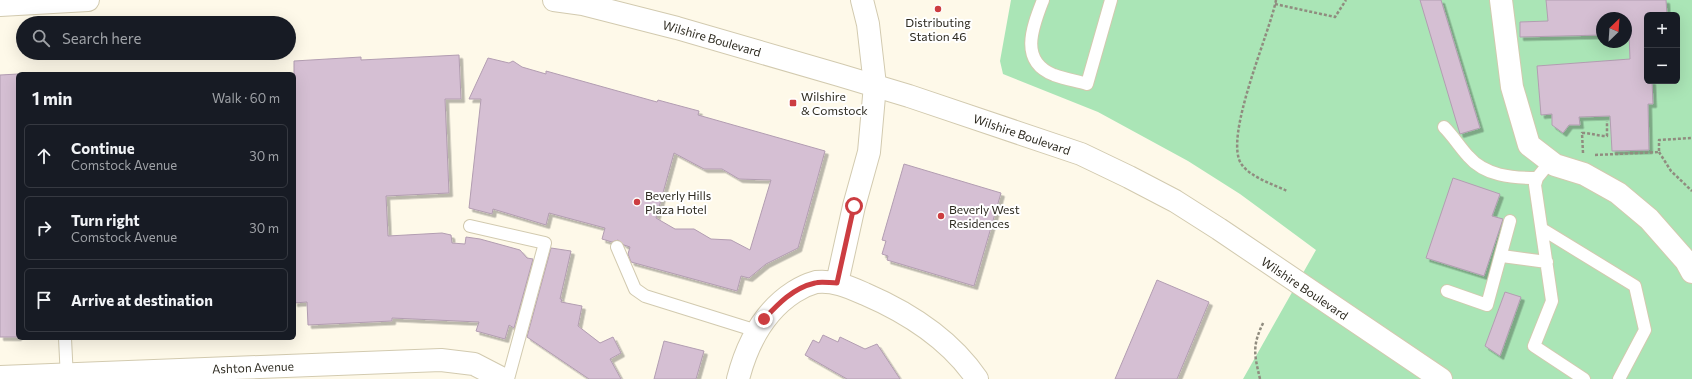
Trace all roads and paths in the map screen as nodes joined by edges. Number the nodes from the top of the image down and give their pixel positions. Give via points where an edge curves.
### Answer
1 (88, 0) edge
2 (554, 0) edge
3 (862, 0) edge
4 (1043, 0) edge
5 (1111, 0) edge
6 (1276, 0) edge
7 (1346, 0) edge
8 (1501, 0) edge
9 (1275, 4) junction
10 (0, 5) edge
11 (875, 85) junction
12 (1607, 121) dead end
13 (1444, 127) dead end
14 (1692, 138) edge
15 (1659, 152) junction
16 (1583, 156) dead end
17 (1591, 156) dead end
18 (1550, 162) junction
19 (1537, 178) junction
20 (1287, 191) dead end
21 (1692, 191) edge
22 (1510, 221) dead end
23 (470, 226) dead end
24 (1542, 229) junction
25 (617, 247) dead end
26 (1502, 256) junction
27 (1547, 262) junction
28 (1692, 272) edge
29 (837, 283) junction
30 (1447, 291) dead end
31 (1264, 321) dead end
32 (757, 331) junction
33 (65, 340) edge
34 (362, 371) edge
35 (66, 376) edge
36 (0, 377) edge
37 (503, 379) edge
38 (508, 379) edge
39 (738, 379) edge
40 (977, 379) edge
41 (1260, 379) edge
42 (1440, 379) edge
43 (1584, 379) edge
44 (1619, 379) edge

1 - 10 street
2 - 11 street, Wilshire Boulevard via 583,4 677,28
3 - 11 street via 868,24
4 - 5 lane via 1030,38 1036,61 1054,75 1087,84
6 - 9 path
7 - 9 path via 1335,18
8 - 18 street via 1512,87 1529,145
9 - 20 path via 1242,113 1237,138 1241,164 1249,172
11 - 29 street via 869,152
11 - 42 street, Wilshire Boulevard via 1081,154 1129,177 1219,229
12 - 16 path via 1607,136 1582,133
13 - 19 lane via 1468,156 1480,166 1508,177
14 - 15 path via 1659,140
15 - 17 path
15 - 21 path via 1671,171
18 - 19 lane
18 - 28 street via 1584,174 1618,193 1649,219 1686,261
19 - 24 lane via 1535,185
22 - 26 lane
23 - 38 lane via 545,243
24 - 27 lane
24 - 44 lane via 1635,286 1645,330
25 - 32 lane via 635,289 646,296
26 - 27 lane
26 - 30 lane via 1488,305
27 - 43 lane via 1552,301 1534,346
29 - 32 street via 815,282 781,300
29 - 40 street via 890,305 916,320 956,352
31 - 41 path via 1257,336 1254,353
32 - 39 street via 742,363
33 - 35 lane
34 - 35 street, Ashton Avenue
34 - 37 street, Ashton Avenue via 441,360 474,364
35 - 36 street, Ashton Avenue

